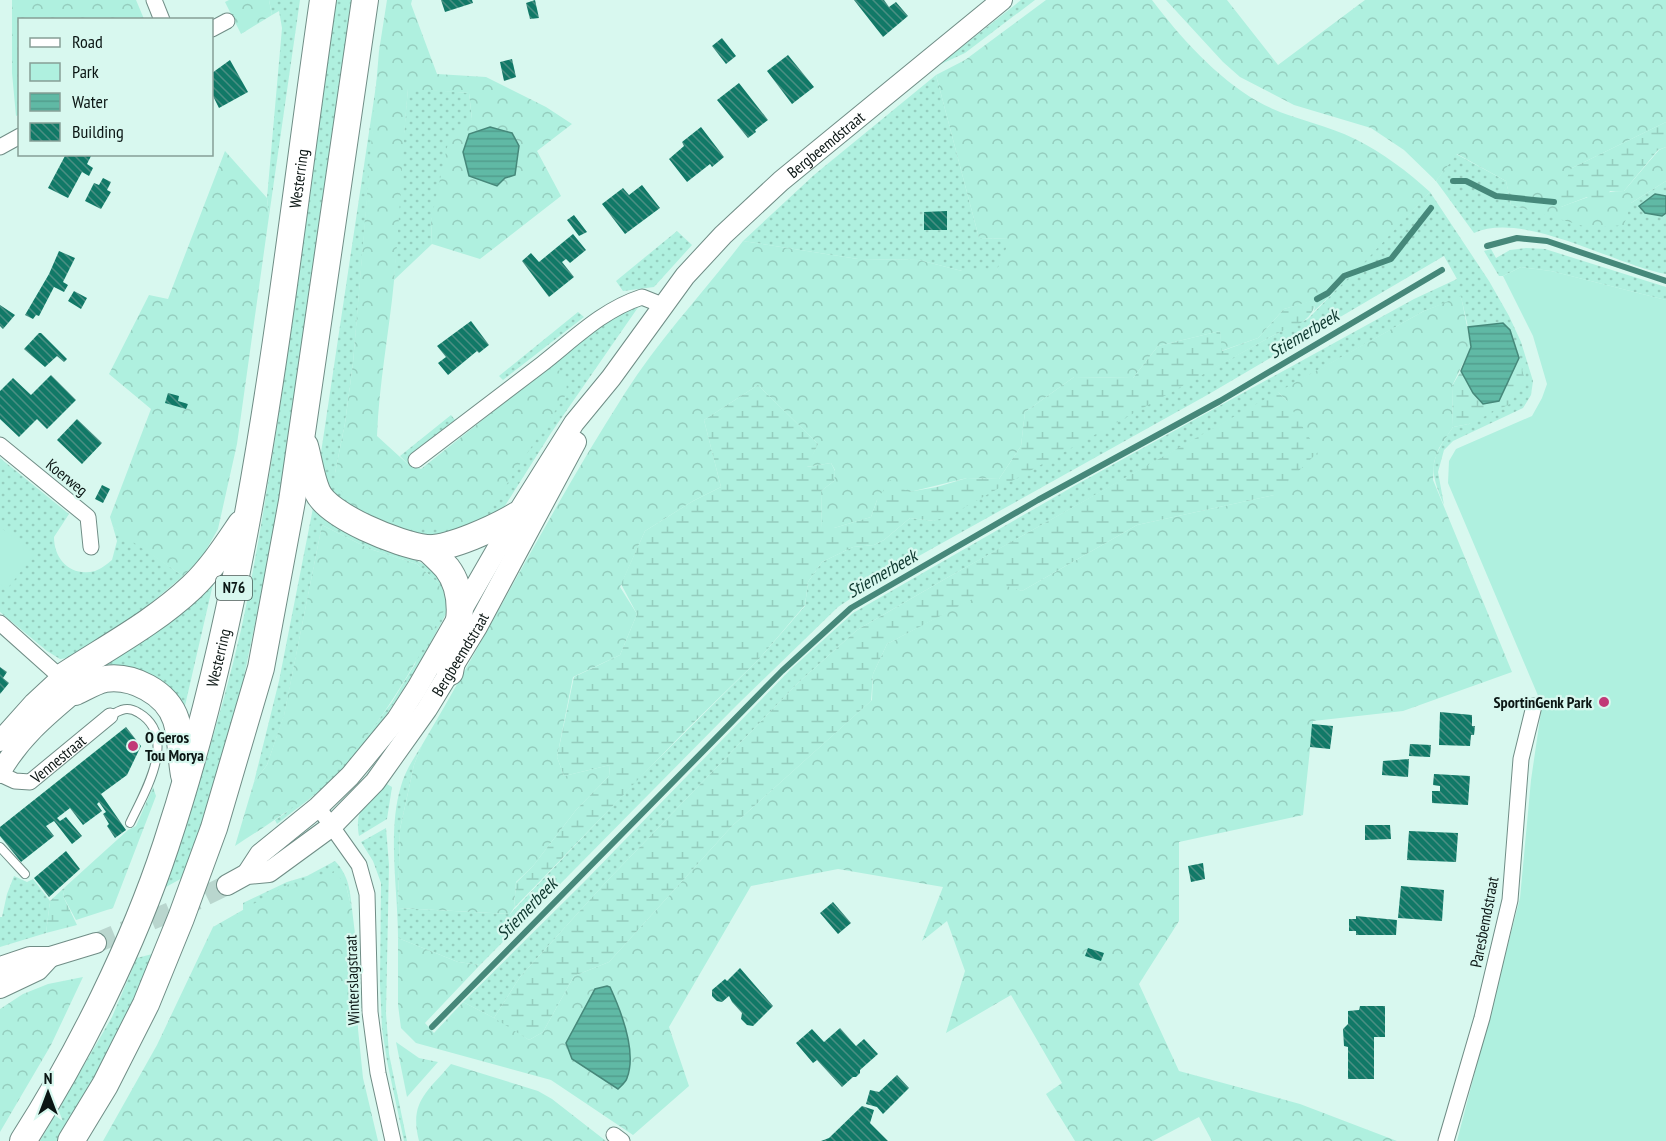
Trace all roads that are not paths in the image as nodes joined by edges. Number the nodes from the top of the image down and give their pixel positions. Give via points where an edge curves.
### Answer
1 (154, 0) edge
2 (323, 0) edge
3 (365, 0) edge
4 (1002, 0) edge
5 (161, 18) edge
6 (227, 21) dead end
7 (213, 28) edge
8 (18, 137) edge
9 (0, 147) edge
10 (662, 305) junction
11 (610, 378) junction
12 (302, 435) junction
13 (0, 445) edge
14 (416, 460) dead end
15 (248, 514) junction
16 (517, 515) junction
17 (91, 547) dead end
18 (427, 548) junction
19 (460, 615) junction
20 (0, 623) edge
21 (450, 672) junction
22 (68, 684) junction
23 (1534, 706) dead end
24 (110, 716) joint
25 (0, 741) edge
26 (0, 773) edge
27 (184, 782) junction
28 (318, 807) junction
29 (130, 823) dead end
30 (332, 826) junction
31 (2, 854) edge
32 (25, 874) dead end
33 (247, 874) junction
34 (227, 885) tunnel mouth
35 (96, 943) tunnel mouth
36 (50, 957) junction
37 (0, 967) edge
38 (0, 988) edge
39 (23, 1141) edge
40 (71, 1141) edge
41 (393, 1141) edge
42 (1446, 1141) edge

1 - 5 street
2 - 15 highway, Westerring / N76
3 - 12 highway, N76
4 - 10 street, Bergbeemdstraat via 781,181 723,235
6 - 7 street
8 - 9 street
10 - 11 street, Bergbeemdstraat
10 - 14 street via 642,297 592,322
11 - 16 street, Bergbeemdstraat via 574,423
11 - 21 street, Bergbeemdstraat
12 - 18 highway via 317,493 332,508 358,524
12 - 40 highway, N76 via 261,668 214,828 146,1004
13 - 17 street, Koerweg via 88,517
15 - 22 highway via 219,558 192,587
15 - 27 highway, Westerring / N76 via 213,680
16 - 18 highway via 460,541
16 - 19 street, Bergbeemdstraat
18 - 19 highway via 448,569 460,593
19 - 21 highway
19 - 28 street, Bergbeemdstraat via 397,719 350,776
20 - 22 street
21 - 30 street, Bergbeemdstraat via 375,782
22 - 25 street via 34,703
22 - 26 street, Vennestraat via 13,751
22 - 27 highway via 128,679 164,700 176,720
23 - 42 street, Paresbemdstraat via 1521,759 1510,900
24 - 26 street, Vennestraat via 30,782 15,781
24 - 29 lane via 132,708 147,718 158,750 155,769
27 - 39 highway, Westerring / N76 via 165,847 120,963
28 - 30 street, Winterslagstraat
28 - 33 street, Bergbeemdstraat via 260,854
30 - 33 street, Bergbeemdstraat via 268,872
30 - 41 street, Winterslagstraat via 359,865 367,894 370,1012
31 - 32 lane
33 - 34 street, Bergbeemdstraat
35 - 36 street
36 - 37 street via 30,957
36 - 38 street via 39,970

